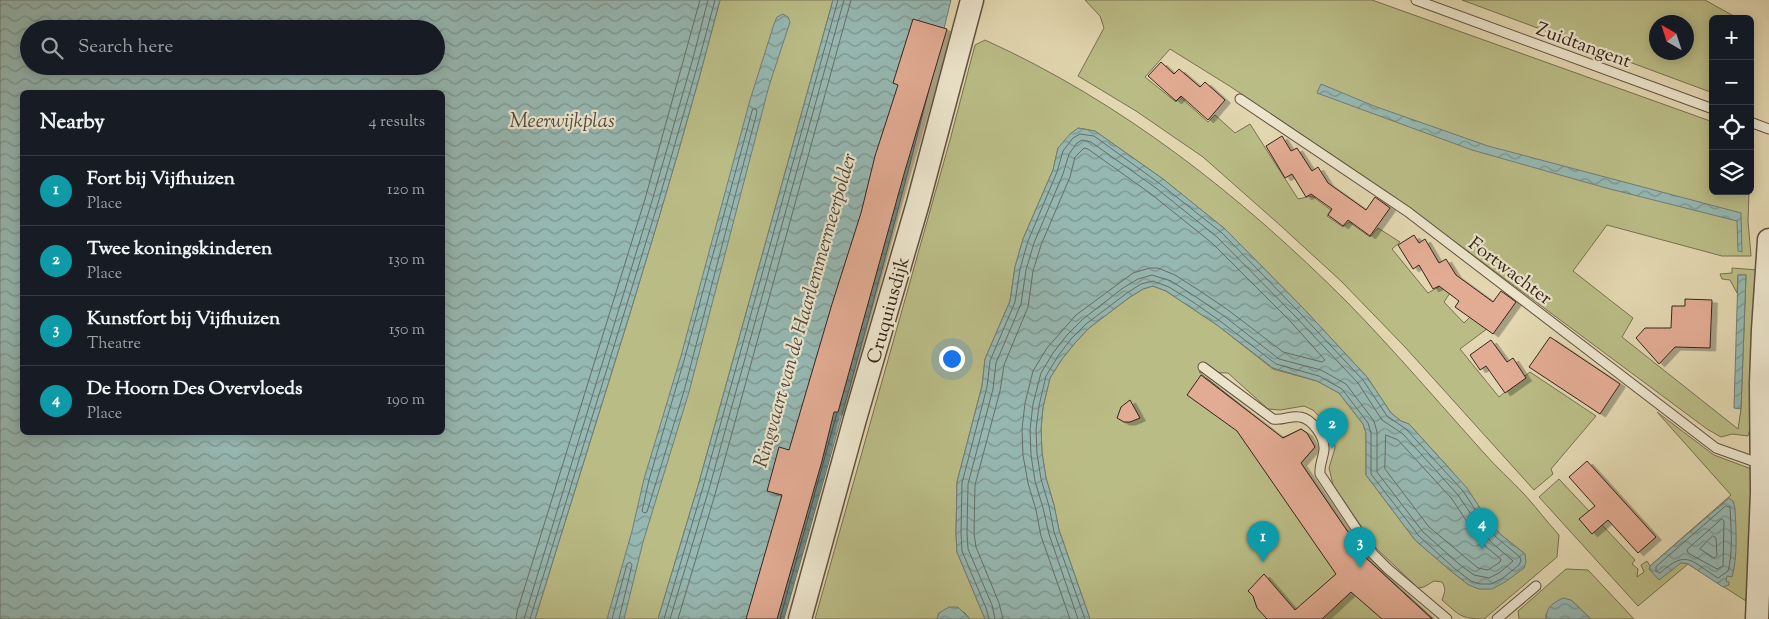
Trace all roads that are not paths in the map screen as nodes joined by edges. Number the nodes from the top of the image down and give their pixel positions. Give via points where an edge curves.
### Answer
1 (972, 0) edge
2 (1416, 0) edge
3 (1240, 99) dead end
4 (1709, 107) edge
5 (1754, 123) edge
6 (1769, 129) edge
7 (1769, 240) edge
8 (1203, 367) dead end
9 (1762, 464) junction
10 (1536, 586) dead end
11 (800, 619) edge
12 (1447, 619) edge
13 (1497, 619) edge
14 (1757, 619) edge

1 - 11 street, Cruquiusdijk
2 - 4 lane, Zuidtangent
3 - 9 lane, Fortwachter via 1408,212 1716,448
5 - 6 lane
7 - 9 street via 1762,330
8 - 12 lane via 1273,418 1302,417 1309,420 1323,444 1320,474 1373,554
9 - 14 street
10 - 13 lane

